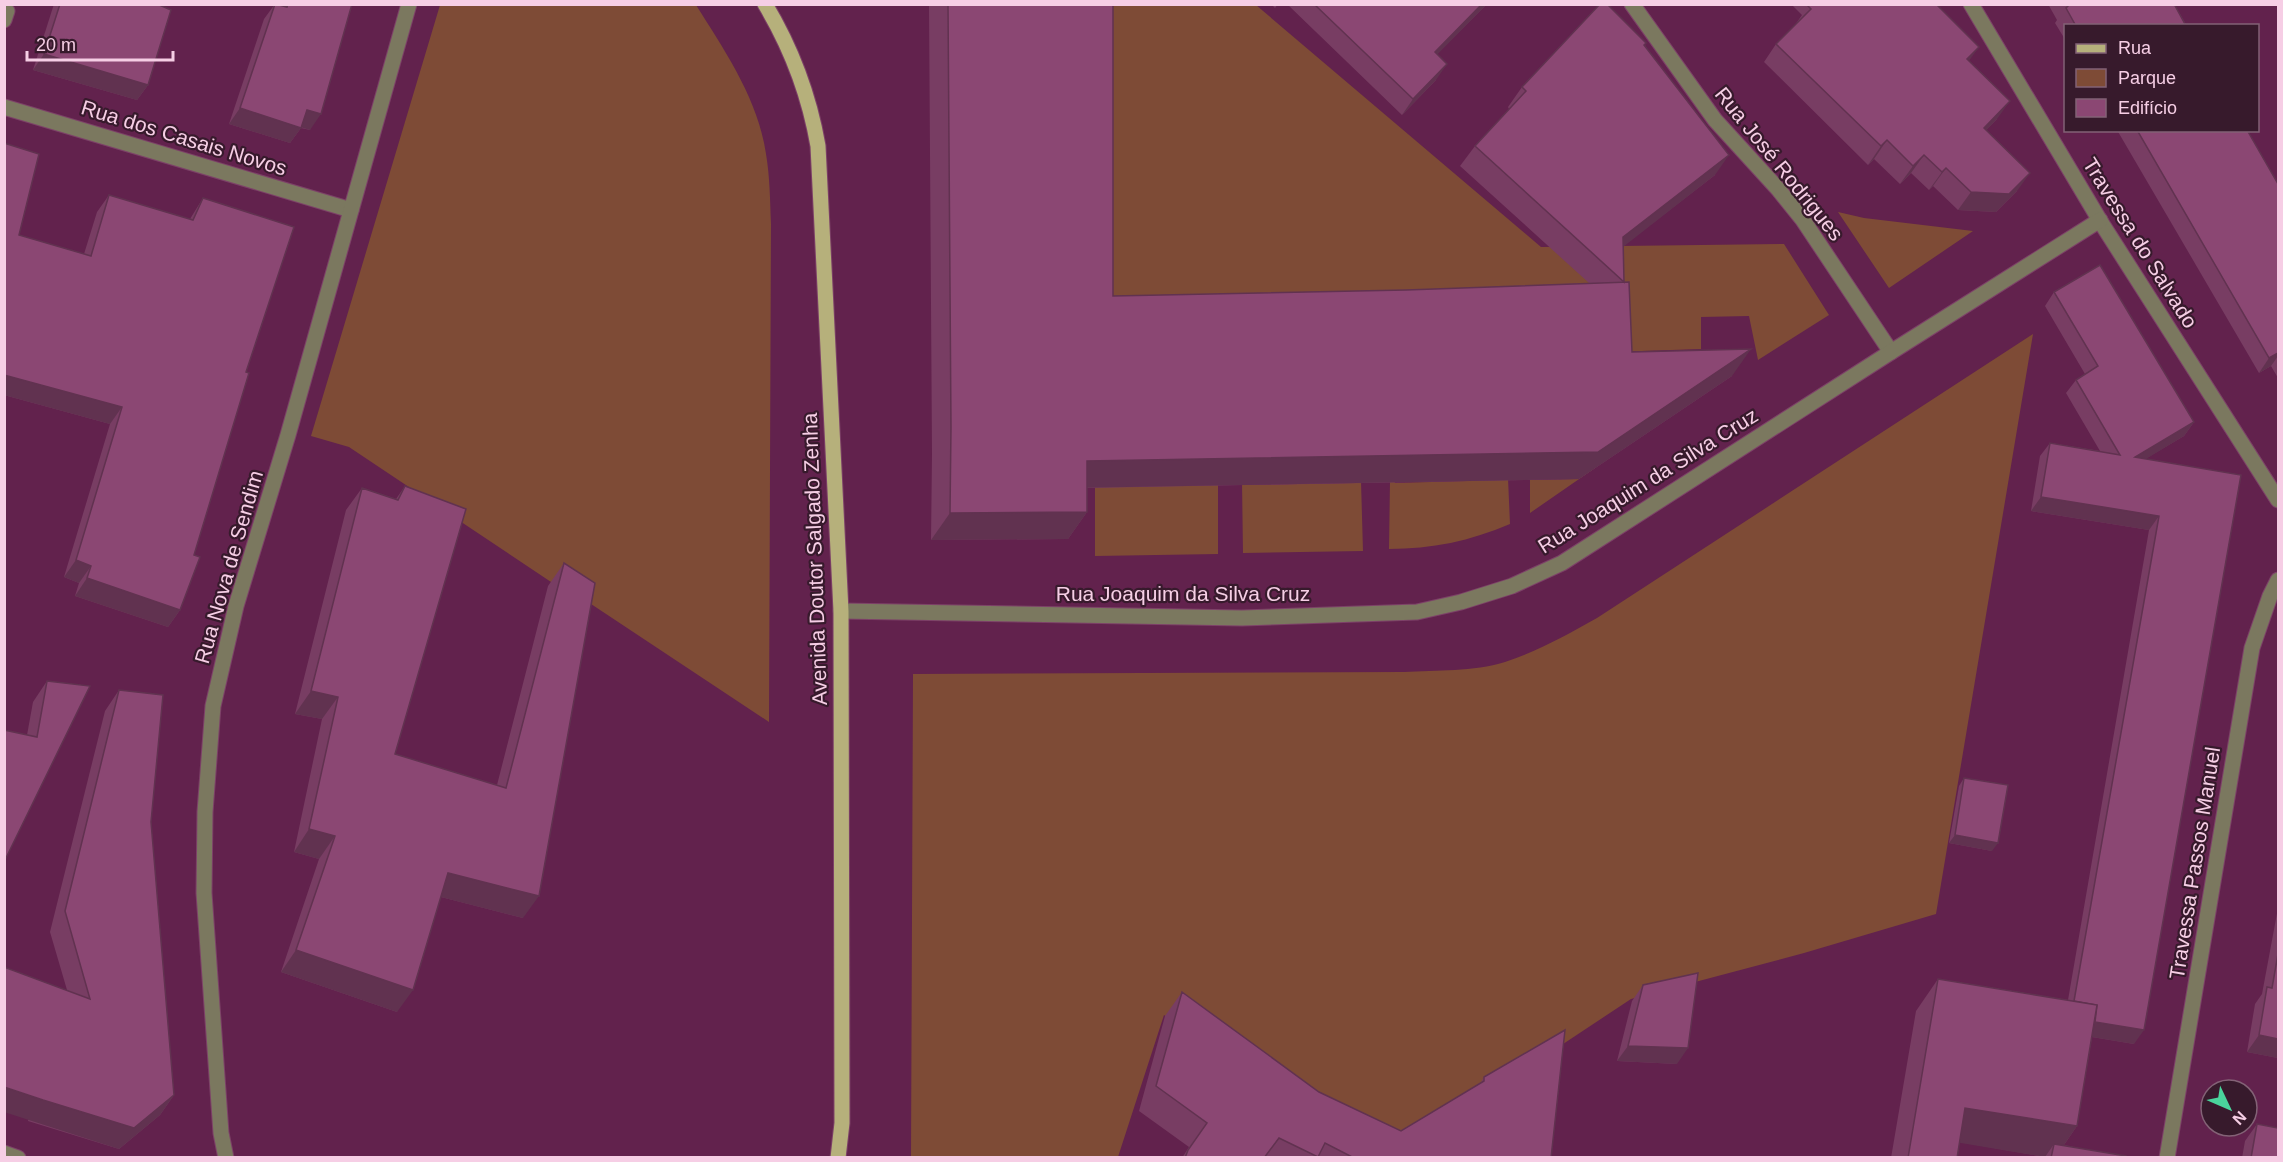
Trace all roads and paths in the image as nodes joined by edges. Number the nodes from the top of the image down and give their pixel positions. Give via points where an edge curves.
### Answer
1 (409, 4) edge
2 (765, 4) edge
3 (1632, 4) edge
4 (1971, 4) edge
5 (4, 10) edge
6 (4, 20) edge
7 (4, 107) edge
8 (351, 210) junction
9 (2100, 220) junction
10 (1891, 352) junction
11 (2278, 500) edge
12 (2278, 580) edge
13 (841, 610) junction
14 (842, 1123) junction
15 (4, 1153) edge
16 (18, 1158) edge
17 (226, 1158) edge
18 (838, 1158) edge
19 (845, 1158) edge
20 (2167, 1158) edge

1 - 8 street, Rua Nova de Sendim
2 - 13 main road, Avenida Doutor Salgado Zenha via 807,92 818,146
3 - 10 street, Rua José Rodrigues via 1720,127 1803,220
4 - 9 street, Travessa do Salvado
5 - 6 street
7 - 8 street, Rua dos Casais Novos
8 - 17 street, Rua Nova de Sendim via 236,606 213,706 204,893 216,1077
9 - 10 street, Rua Joaquim da Silva Cruz
9 - 11 street, Travessa do Salvado
10 - 13 street, Rua Joaquim da Silva Cruz via 1562,563 1512,586 1461,602 1417,612 1242,618
12 - 20 street, Travessa Passos Manuel via 2252,648
13 - 14 main road, Avenida Doutor Salgado Zenha
14 - 18 main road, Avenida Doutor Salgado Zenha
14 - 19 main road, Avenida Doutor Salgado Zenha
15 - 16 street

